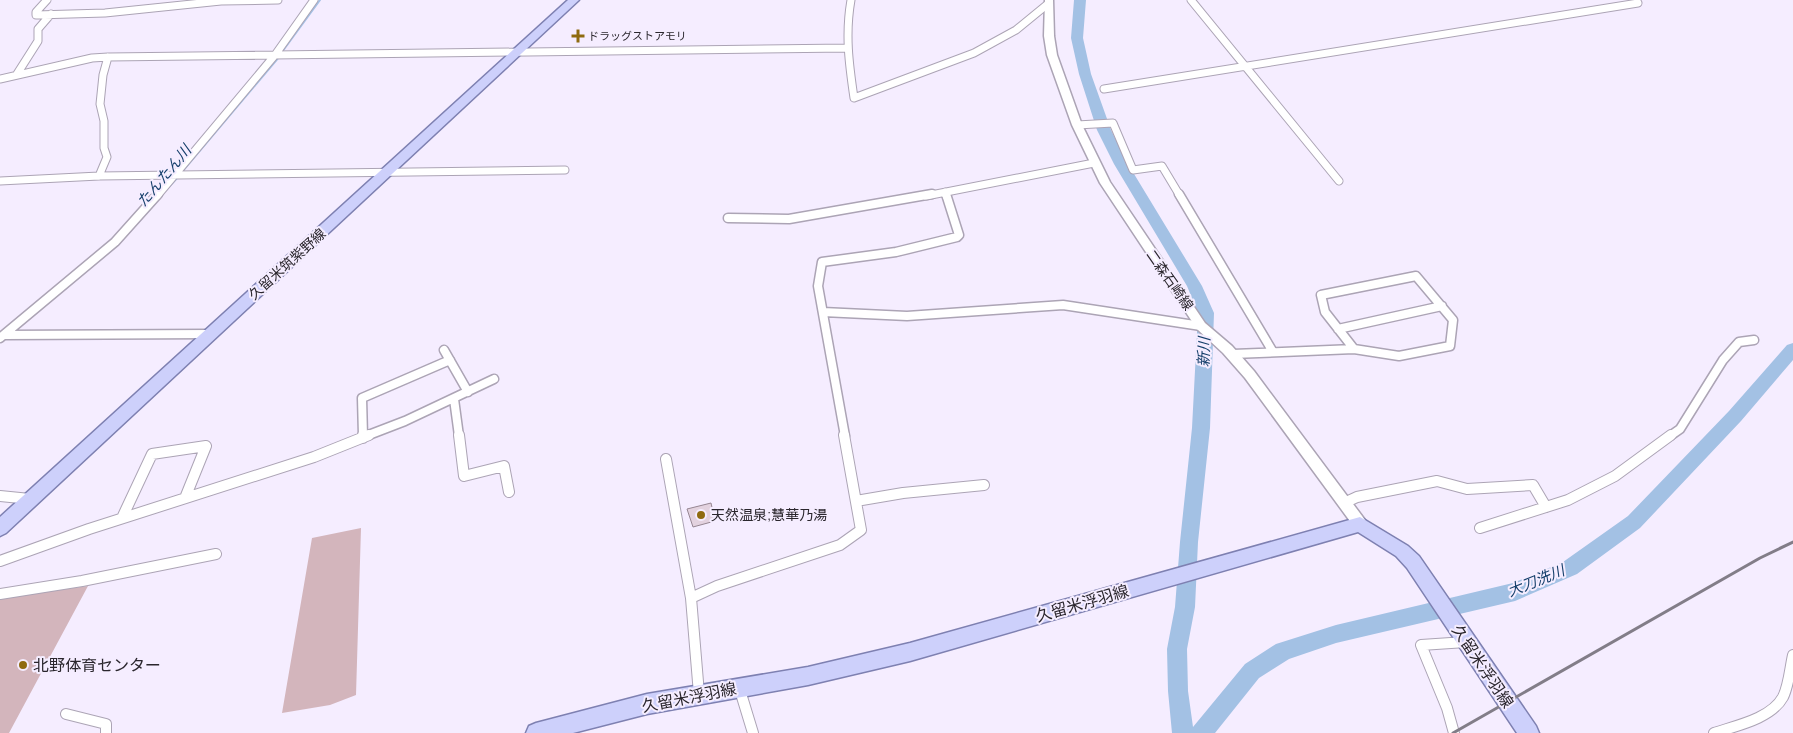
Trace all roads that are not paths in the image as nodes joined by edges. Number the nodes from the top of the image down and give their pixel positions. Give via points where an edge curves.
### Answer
1 (47, 0) edge
2 (278, 0) edge
3 (314, 0) edge
4 (574, 0) edge
5 (852, 0) edge
6 (1191, 0) edge
7 (1633, 0) edge
8 (1049, 1) edge
9 (51, 14) junction
10 (847, 48) junction
11 (517, 52) junction
12 (279, 55) junction
13 (108, 57) junction
14 (1247, 67) junction
15 (17, 74) junction
16 (0, 79) edge
17 (1104, 89) dead end
18 (1077, 125) junction
19 (1094, 162) junction
20 (565, 170) dead end
21 (386, 174) junction
22 (99, 176) junction
23 (177, 176) junction
24 (0, 181) edge
25 (1339, 181) dead end
26 (945, 192) junction
27 (728, 218) dead end
28 (1442, 306) junction
29 (823, 312) junction
30 (1201, 326) junction
31 (1338, 329) junction
32 (211, 334) junction
33 (6, 336) edge
34 (1754, 340) dead end
35 (1354, 349) junction
36 (444, 350) dead end
37 (1273, 352) junction
38 (1233, 354) junction
39 (450, 360) junction
40 (494, 379) dead end
41 (468, 392) junction
42 (454, 398) junction
43 (363, 438) junction
44 (666, 459) dead end
45 (984, 485) dead end
46 (509, 492) dead end
47 (0, 496) edge
48 (185, 498) junction
49 (30, 500) junction
50 (856, 501) junction
51 (1344, 503) junction
52 (1546, 507) junction
53 (122, 518) junction
54 (1360, 524) junction
55 (0, 528) edge
56 (1480, 528) dead end
57 (216, 554) dead end
58 (0, 561) edge
59 (0, 594) edge
60 (691, 598) junction
61 (1465, 640) junction
62 (1793, 655) edge
63 (739, 687) junction
64 (698, 694) junction
65 (66, 714) dead end
66 (572, 728) edge
67 (106, 733) edge
68 (536, 733) edge
69 (753, 733) edge
70 (1454, 733) edge
71 (1529, 733) edge
72 (1714, 733) edge

1 - 9 street via 36,15
2 - 9 street via 221,1 105,13
3 - 12 street
4 - 11 main road, 久留米筑紫野線
5 - 10 street
6 - 14 street
7 - 14 street via 1638,3
8 - 10 street via 1016,30 974,53 854,98
8 - 18 main road, 二森石崎線 via 1050,45
9 - 15 street via 38,29 38,41
10 - 11 street
11 - 12 street
11 - 21 main road, 久留米筑紫野線
12 - 13 street
12 - 23 street
13 - 15 street
13 - 22 street via 102,75 100,104 107,157
14 - 17 street
14 - 25 street
15 - 16 street
18 - 19 main road, 二森石崎線
18 - 37 street via 1113,122 1133,170 1162,166
19 - 26 street
19 - 30 main road, 二森石崎線 via 1121,208
20 - 21 street
21 - 23 street
21 - 32 main road, 久留米筑紫野線
22 - 23 street
22 - 24 street
23 - 33 street via 115,242
26 - 27 street via 789,219
26 - 29 street via 957,237 896,252 822,262 818,286
28 - 31 street
28 - 31 street via 1416,276 1321,296 1325,312
28 - 35 street via 1453,320 1450,346 1398,356
29 - 30 street via 907,316 1063,305
29 - 50 street
30 - 38 main road, 二森石崎線
31 - 35 street
32 - 33 street
32 - 49 main road, 久留米筑紫野線
34 - 52 street via 1739,342 1723,360 1680,429 1615,476 1568,500
35 - 37 street
36 - 39 street
37 - 38 street
38 - 51 main road, 二森石崎線
39 - 41 street
39 - 43 street via 362,398
40 - 41 street
41 - 42 street
42 - 43 street
42 - 46 street via 464,476 504,466
43 - 48 street
44 - 60 street
45 - 50 street
47 - 49 street
48 - 53 street
48 - 53 street via 206,446 152,454
49 - 55 main road, 久留米筑紫野線
50 - 60 street via 861,530 840,545 717,586
51 - 52 street via 1357,497 1437,481 1467,489 1533,485
51 - 54 main road, 二森石崎線
52 - 56 street
53 - 58 street
54 - 61 main road, 久留米浮羽線 via 1402,551 1412,562
54 - 63 main road, 久留米浮羽線 via 910,652 808,676
57 - 59 street
60 - 64 street
61 - 70 street via 1421,644
61 - 71 main road, 久留米浮羽線
62 - 72 street via 1782,698 1774,708
63 - 64 main road, 久留米浮羽線
63 - 69 street
64 - 66 main road, 久留米浮羽線 via 647,704
65 - 67 street via 106,724
66 - 68 main road, 久留米浮羽線

